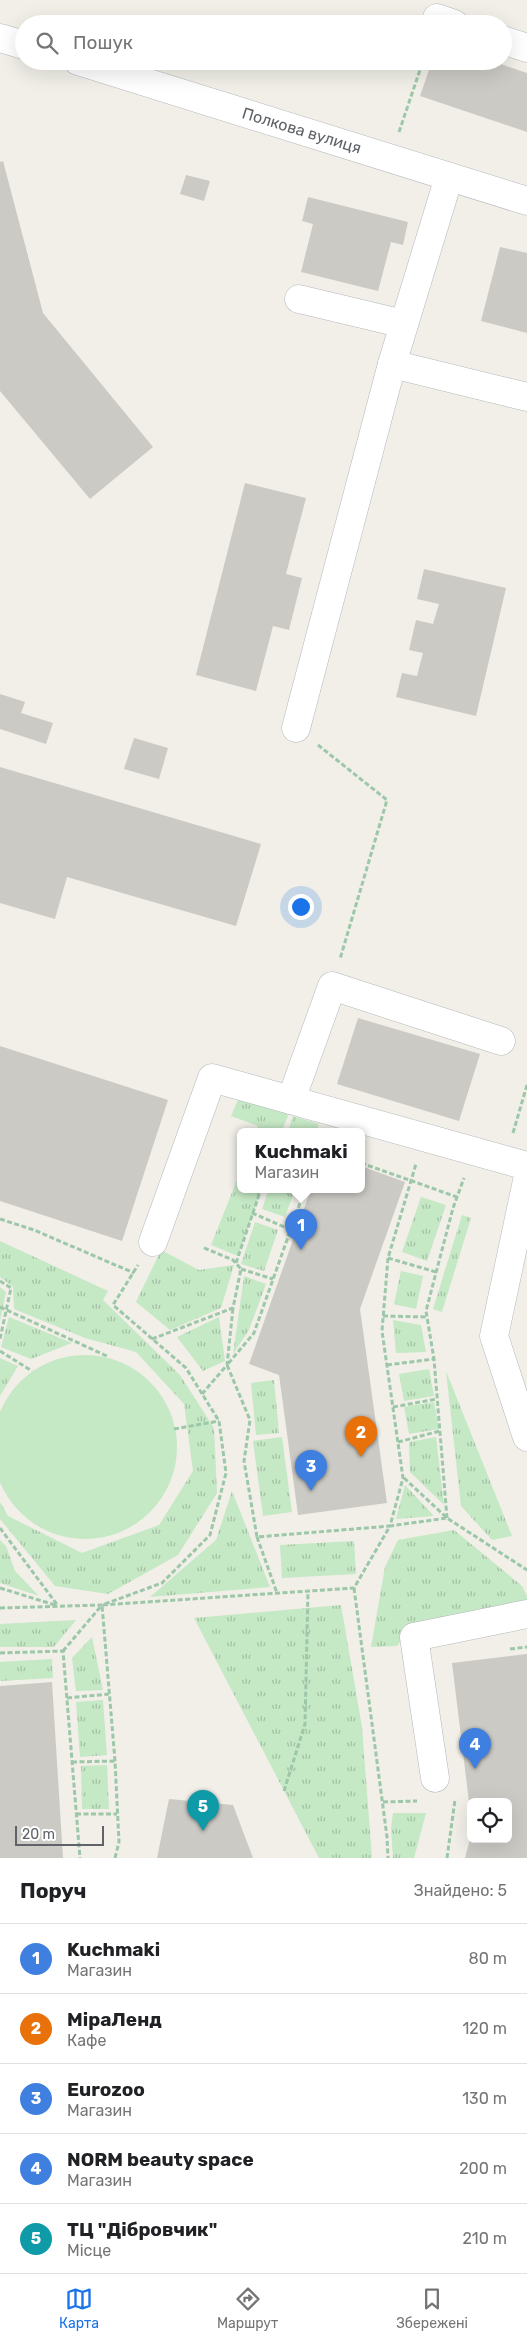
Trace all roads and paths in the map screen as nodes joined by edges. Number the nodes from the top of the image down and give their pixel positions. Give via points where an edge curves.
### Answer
1 (0, 38) edge
2 (15, 42) edge
3 (512, 43) edge
4 (527, 48) edge
5 (107, 70) edge
6 (420, 70) edge
7 (398, 135) dead end
8 (449, 177) junction
9 (527, 200) edge
10 (298, 299) dead end
11 (404, 324) junction
12 (392, 364) junction
13 (527, 397) edge
14 (296, 728) joint
15 (332, 986) junction
16 (501, 1041) dead end
17 (527, 1085) edge
18 (291, 1100) junction
19 (424, 1138) junction
20 (474, 1152) junction
21 (514, 1155) edge
22 (365, 1164) edge
23 (411, 1180) junction
24 (527, 1181) edge
25 (260, 1193) edge
26 (304, 1193) edge
27 (457, 1197) junction
28 (252, 1213) junction
29 (0, 1219) edge
30 (291, 1230) junction
31 (153, 1242) joint
32 (202, 1248) dead end
33 (388, 1258) junction
34 (236, 1263) junction
35 (241, 1269) junction
36 (436, 1272) junction
37 (134, 1273) junction
38 (273, 1279) junction
39 (0, 1280) edge
40 (0, 1307) edge
41 (233, 1308) junction
42 (6, 1311) junction
43 (383, 1316) junction
44 (427, 1317) junction
45 (0, 1339) edge
46 (152, 1339) junction
47 (0, 1352) edge
48 (110, 1358) dead end
49 (434, 1359) junction
50 (227, 1365) junction
51 (387, 1365) junction
52 (32, 1371) dead end
53 (202, 1394) junction
54 (437, 1399) junction
55 (393, 1407) junction
56 (219, 1421) junction
57 (174, 1429) dead end
58 (440, 1431) junction
59 (527, 1437) edge
60 (398, 1442) junction
61 (404, 1478) junction
62 (447, 1518) junction
63 (390, 1526) junction
64 (0, 1528) edge
65 (257, 1537) junction
66 (527, 1570) edge
67 (0, 1588) edge
68 (354, 1588) junction
69 (308, 1591) junction
70 (277, 1593) junction
71 (102, 1605) junction
72 (58, 1606) junction
73 (0, 1608) edge
74 (527, 1614) edge
75 (527, 1647) edge
76 (63, 1651) junction
77 (500, 1651) dead end
78 (0, 1653) edge
79 (110, 1694) junction
80 (67, 1698) junction
81 (115, 1761) junction
82 (72, 1762) junction
83 (446, 1784) joint
84 (284, 1792) dead end
85 (76, 1814) junction
86 (117, 1814) junction
87 (80, 1858) edge
88 (115, 1858) edge
89 (388, 1858) edge
90 (447, 1858) edge

1 - 2 street
3 - 4 street
5 - 8 street, Полкова вулиця
6 - 7 path
8 - 9 street, Полкова вулиця
8 - 11 street
10 - 11 street
11 - 12 street
12 - 13 street
12 - 14 street
14 - 15 path via 387,800
15 - 16 street
15 - 18 street
17 - 21 path
18 - 19 street
18 - 31 street via 212,1078
19 - 20 street
19 - 23 path
20 - 21 street
20 - 27 path
22 - 23 path
23 - 27 path
23 - 33 path
24 - 59 street via 494,1336
25 - 28 path
26 - 30 path
27 - 36 path
28 - 30 path
28 - 34 path
29 - 37 path via 34,1230
30 - 38 path
31 - 37 path
32 - 34 path
33 - 36 path
33 - 43 path
34 - 35 path
35 - 38 path
35 - 41 path
36 - 44 path
37 - 46 path via 113,1305
38 - 50 path via 254,1333
39 - 42 path via 11,1288
40 - 42 path
41 - 46 path
41 - 50 path
42 - 45 path
42 - 48 path
43 - 44 path
43 - 51 path
44 - 49 path
46 - 53 path via 186,1368
47 - 52 path
49 - 51 path
49 - 54 path
50 - 53 path
50 - 65 path via 250,1420 244,1460
51 - 55 path
53 - 56 path
54 - 55 path
54 - 58 path
55 - 60 path
56 - 57 path
56 - 71 path via 226,1473 210,1535 162,1583
58 - 60 path
58 - 62 path
60 - 61 path
61 - 62 path
61 - 63 path
62 - 63 path
62 - 66 path
63 - 65 path
63 - 68 path
64 - 72 path
65 - 70 path
67 - 72 path
68 - 69 path
68 - 89 path
69 - 70 path
69 - 84 path via 306,1724
70 - 71 path
71 - 72 path
71 - 76 path
71 - 79 path
72 - 73 path
74 - 83 street via 414,1637
75 - 77 path
76 - 78 path
76 - 80 path
79 - 80 path
79 - 81 path
80 - 82 path
81 - 82 path
81 - 86 path
82 - 85 path
83 - 90 path
85 - 86 path
85 - 87 path
86 - 88 path via 119,1842

